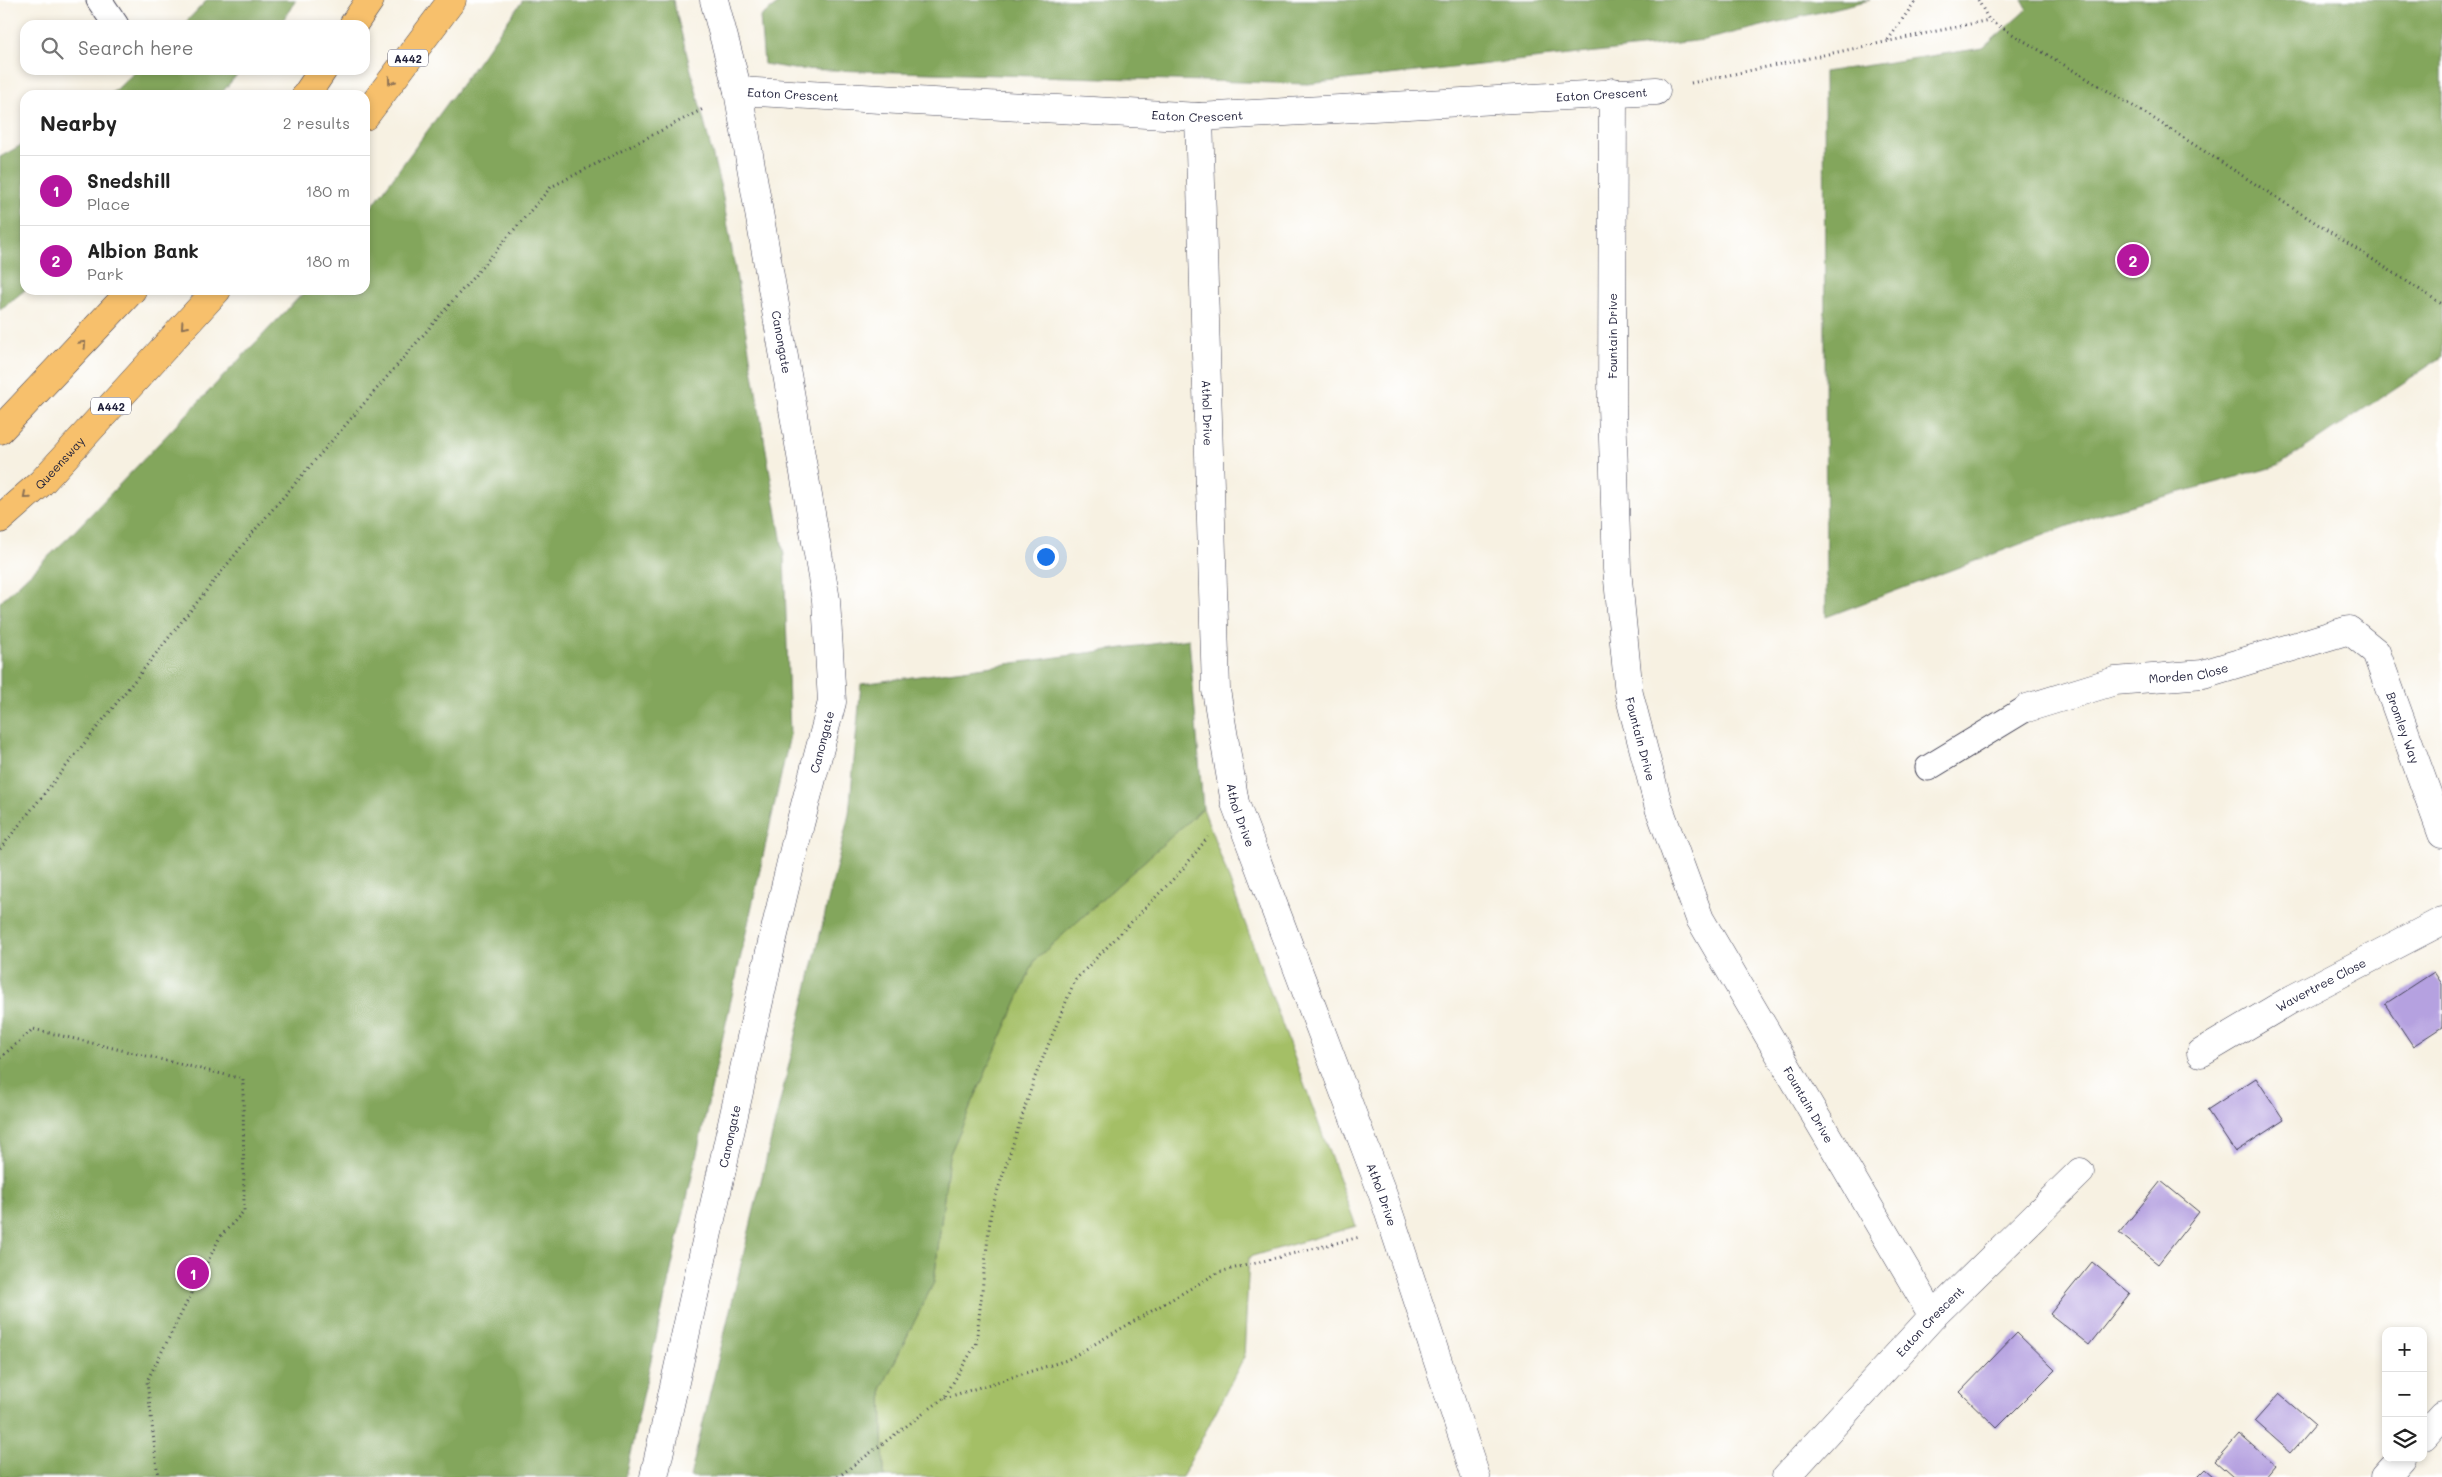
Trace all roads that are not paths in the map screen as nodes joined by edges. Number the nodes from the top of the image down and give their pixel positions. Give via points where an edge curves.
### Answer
1 (99, 0) edge
2 (370, 0) edge
3 (452, 0) edge
4 (714, 0) edge
5 (113, 20) edge
6 (356, 20) edge
7 (320, 75) edge
8 (309, 90) edge
9 (738, 91) junction
10 (1656, 91) road end
11 (1613, 92) junction
12 (370, 109) edge
13 (1199, 117) junction
14 (127, 295) edge
15 (212, 295) edge
16 (62, 366) junction
17 (0, 400) edge
18 (0, 430) edge
19 (0, 519) edge
20 (2350, 630) joint
21 (2027, 708) joint
22 (1928, 768) dead end
23 (2442, 834) edge
24 (2442, 921) edge
25 (2201, 1053) dead end
26 (2080, 1172) dead end
27 (1933, 1316) junction
28 (2442, 1415) edge
29 (2427, 1432) edge
30 (2398, 1462) edge
31 (654, 1477) edge
32 (1476, 1477) edge
33 (1787, 1477) edge
34 (2385, 1477) edge

1 - 5 lane
2 - 6 highway
3 -> 12 highway, A442
4 - 9 street, Canongate
7 - 8 highway
9 - 13 street, Eaton Crescent
9 - 31 street, Canongate via 826,600 832,702 773,938
10 - 11 street, Eaton Crescent
11 - 13 street, Eaton Crescent
11 - 27 street, Fountain Drive via 1612,415 1617,569 1629,694 1659,808 1700,919
13 - 32 street, Athol Drive via 1216,690 1234,802 1394,1228
16 -> 14 highway
15 -> 19 highway, Queensway / A442 via 41,483
16 - 17 highway
16 - 18 highway
20 - 21 street, Morden Close via 2203,674 2115,681
20 - 23 street, Bromley Way via 2376,652
21 - 22 lane
24 - 25 street, Wavertree Close via 2292,999
26 - 27 street, Eaton Crescent
27 - 33 street, Eaton Crescent
28 - 29 street
30 - 34 street

